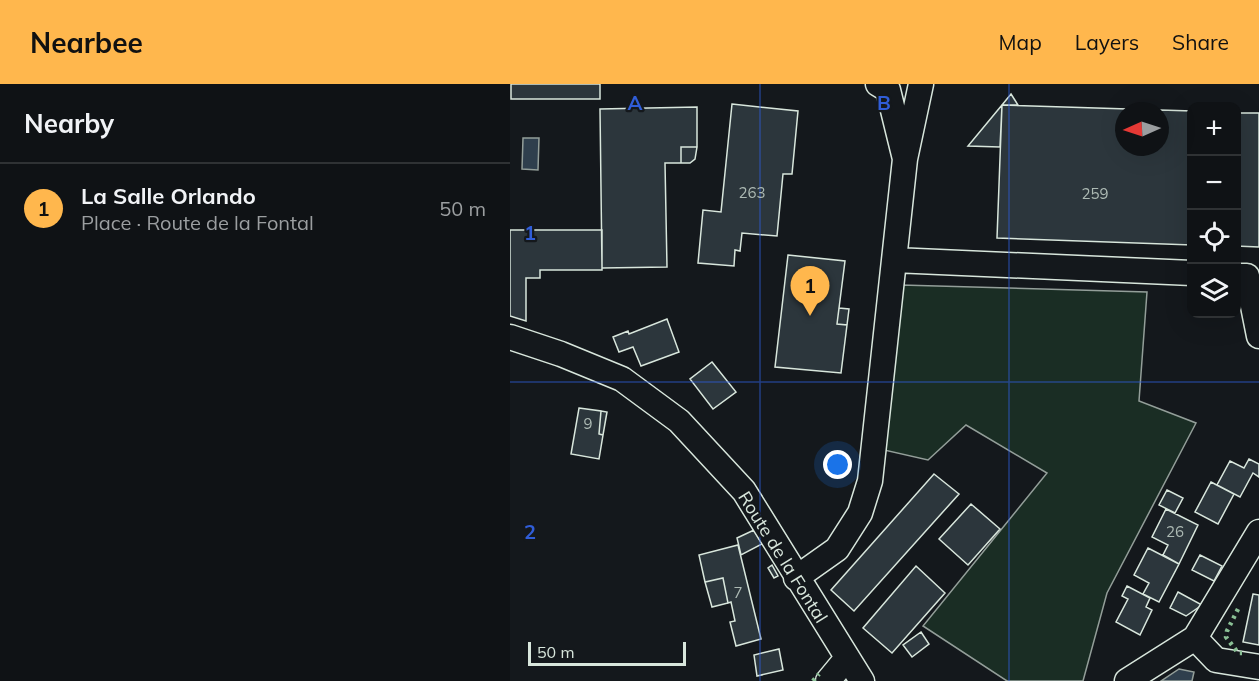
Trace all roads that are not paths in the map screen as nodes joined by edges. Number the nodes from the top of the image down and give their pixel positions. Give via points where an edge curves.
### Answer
1 (878, 84) edge
2 (921, 84) edge
3 (905, 159) junction
4 (894, 260) junction
5 (1187, 273) edge
6 (1241, 276) edge
7 (1259, 336) edge
8 (510, 337) edge
9 (1259, 532) edge
10 (796, 578) junction
11 (1195, 638) junction
12 (848, 658) junction
13 (1259, 667) edge
14 (828, 681) edge
15 (861, 681) edge
16 (1127, 681) edge

1 - 3 street via 888,90
2 - 3 street
3 - 4 street
4 - 5 street
4 - 10 street via 870,481 860,513 837,549
6 - 7 street via 1247,276
8 - 10 street, Route de la Fontal via 622,379 679,421 744,491
9 - 11 street
10 - 12 street, Route de la Fontal
11 - 13 street via 1216,660
11 - 16 street
12 - 14 street
12 - 15 street, Route de la Fontal

